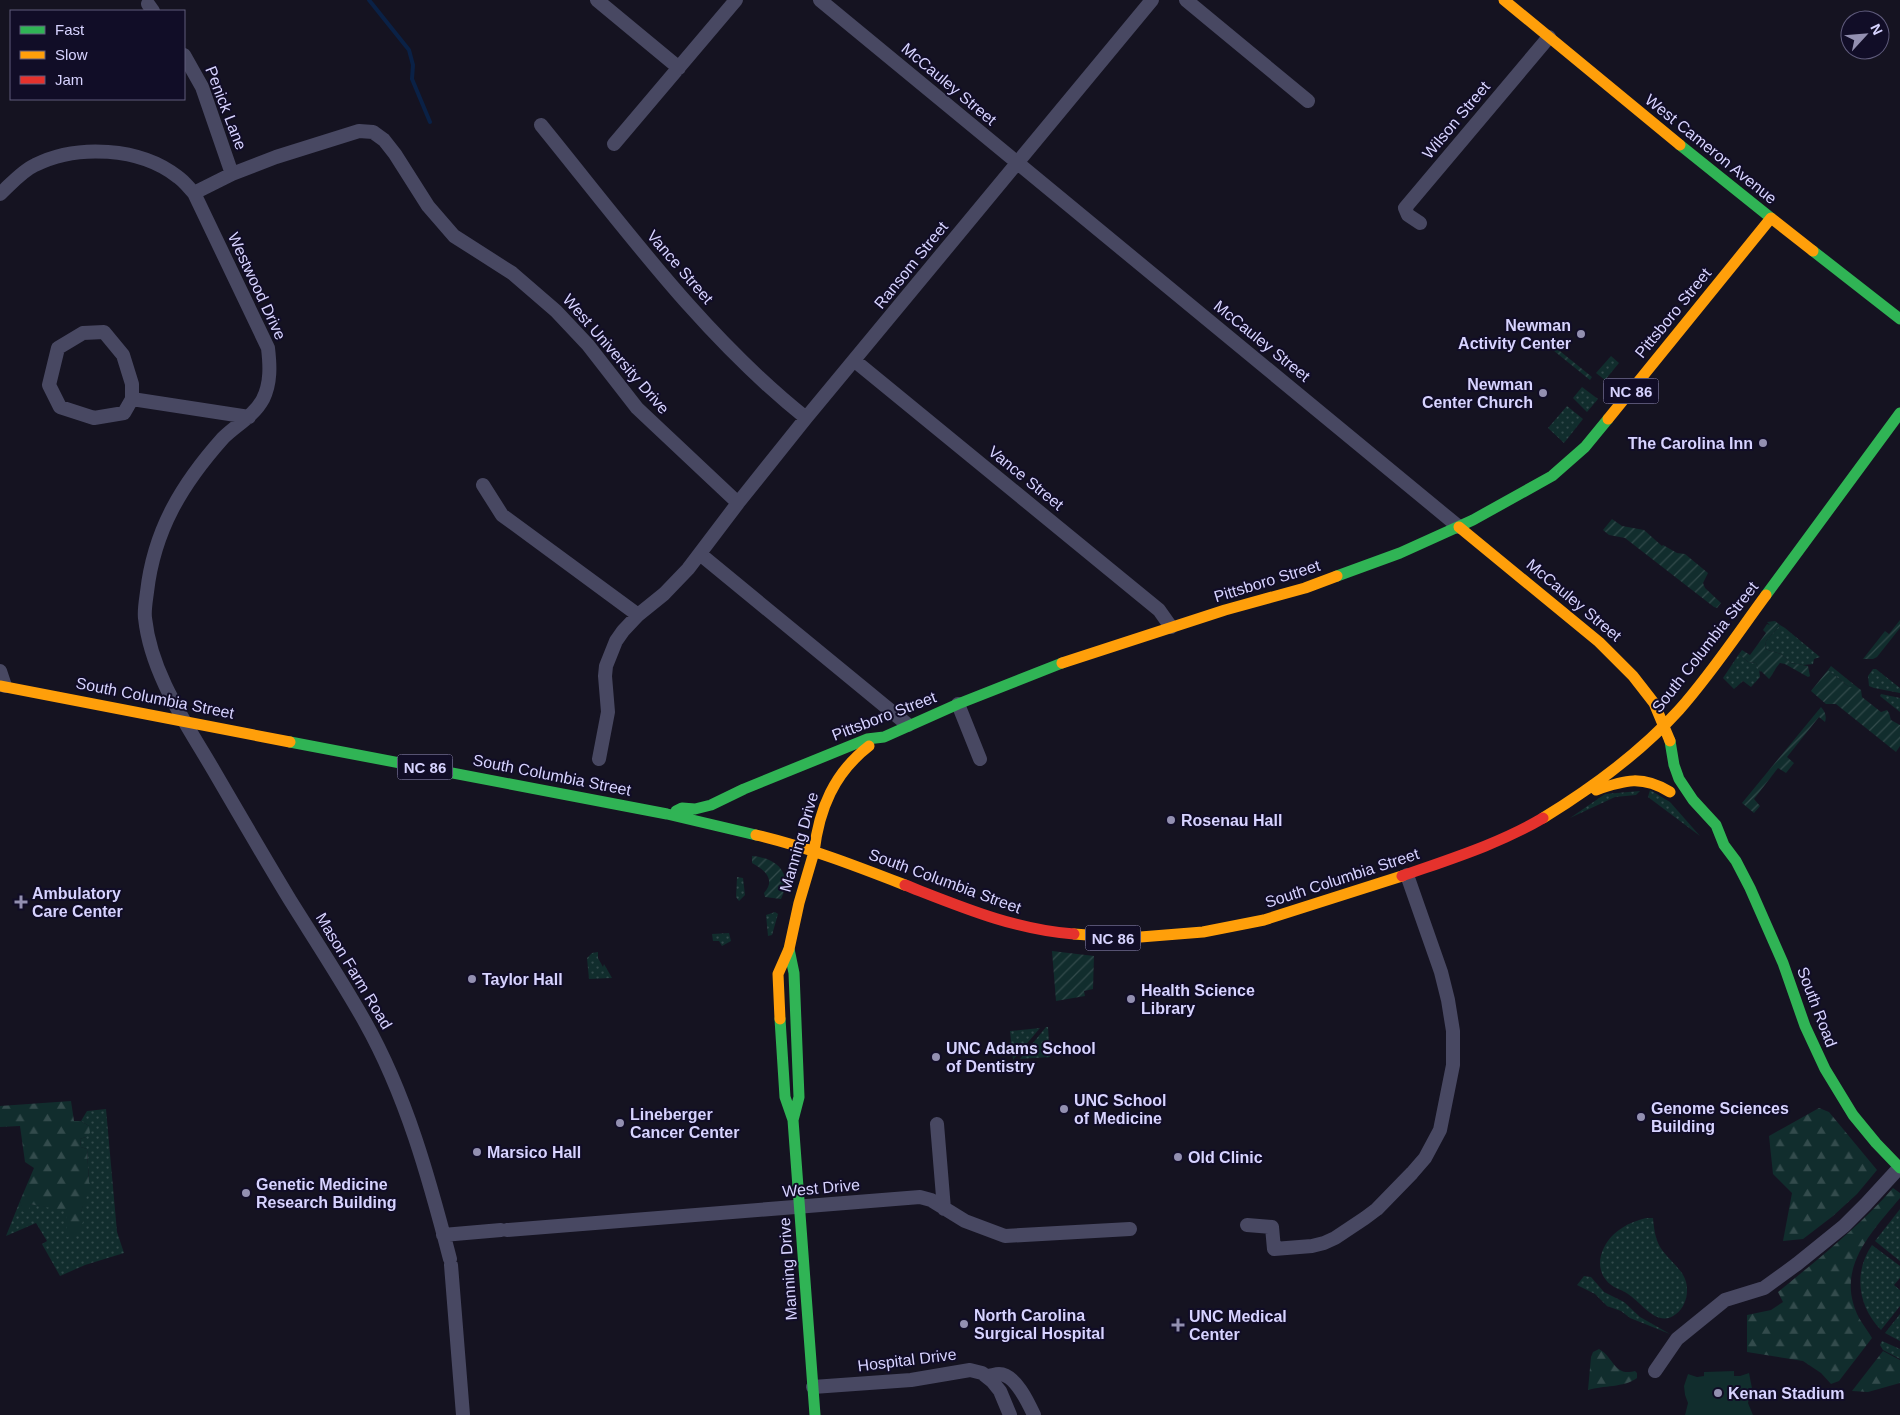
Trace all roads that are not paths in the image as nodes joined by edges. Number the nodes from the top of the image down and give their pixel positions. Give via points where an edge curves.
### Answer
1 (597, 0) edge
2 (736, 0) edge
3 (820, 0) edge
4 (1152, 0) edge
5 (1186, 0) edge
6 (1504, 0) edge
7 (1548, 38) junction
8 (185, 57) edge
9 (679, 68) junction
10 (1308, 101) dead end
11 (541, 125) dead end
12 (614, 144) dead end
13 (1017, 162) junction
14 (232, 174) junction
15 (194, 193) junction
16 (0, 194) edge
17 (1772, 218) junction
18 (1420, 223) dead end
19 (1900, 319) edge
20 (855, 361) junction
21 (132, 398) junction
22 (1900, 414) edge
23 (248, 417) junction
24 (806, 418) junction
25 (483, 485) dead end
26 (738, 503) junction
27 (1459, 527) junction
28 (700, 554) junction
29 (638, 615) junction
30 (1171, 627) junction
31 (0, 671) edge
32 (2, 686) edge
33 (958, 704) junction
34 (183, 720) junction
35 (1664, 725) junction
36 (908, 726) junction
37 (884, 737) junction
38 (1660, 751) dead end
39 (599, 759) dead end
40 (980, 759) dead end
41 (1663, 773) dead end
42 (1670, 792) junction
43 (1579, 796) junction
44 (1678, 802) dead end
45 (667, 814) junction
46 (1707, 834) dead end
47 (1724, 844) junction
48 (814, 852) junction
49 (1407, 875) junction
50 (789, 949) junction
51 (793, 1120) junction
52 (937, 1124) dead end
53 (1900, 1168) edge
54 (800, 1207) junction
55 (944, 1209) junction
56 (1247, 1225) dead end
57 (1130, 1229) dead end
58 (443, 1235) junction
59 (1655, 1371) dead end
60 (987, 1376) junction
61 (813, 1387) junction
62 (463, 1415) edge
63 (816, 1415) edge
64 (1010, 1415) edge
65 (1034, 1415) edge

1 - 9 street
2 - 9 street
3 - 13 street, McCauley Street
4 - 13 street, Ransom Street
5 - 10 street
6 - 7 main road, West Cameron Avenue
7 - 17 main road, West Cameron Avenue
7 - 18 street, Wilson Street via 1405,208 1408,215
8 - 14 street, Penick Lane via 202,87
9 - 12 street
11 - 24 street, Vance Street via 705,324 771,389
13 - 20 street, Ransom Street
13 - 27 street, McCauley Street
14 - 15 street, West University Drive
14 - 26 street, West University Drive via 359,131 374,132 395,154 428,206 454,236 512,273 556,311 588,345 637,408
15 - 16 street, Westwood Drive via 178,176 158,165 107,151 55,157 34,166
15 - 23 street, Westwood Drive via 268,348 269,382 262,400
17 - 19 main road, West Cameron Avenue
17 - 27 main road, Pittsboro Street / NC 86 via 1585,447 1552,476
20 - 24 street, Ransom Street
20 - 30 street, Vance Street via 1159,610
21 - 21 street via 132,384 123,355 104,332 83,333 58,348 49,386 60,406 94,418 124,413
21 - 23 street
22 - 35 main road, South Columbia Street / NC 86 via 1702,682
23 - 34 street, Westwood Drive via 205,458 182,490 164,525 150,564 145,616 154,662
24 - 26 street, Ransom Street
25 - 29 street via 502,515
26 - 28 street, Ransom Street
27 - 30 main road, Pittsboro Street / NC 86 via 1313,585
27 - 35 main road, McCauley Street via 1618,660 1654,703
28 - 29 street, Ransom Street via 664,594
28 - 36 street
29 - 39 street, Ransom Street via 622,631 606,666 608,712
30 - 33 main road, Pittsboro Street / NC 86 via 1078,657
31 - 32 street
32 - 34 main road, South Columbia Street / NC 86
33 - 36 main road, Pittsboro Street / NC 86
33 - 40 street
34 - 45 main road, South Columbia Street / NC 86
34 - 58 street, Mason Farm Road via 387,1062 416,1141
35 - 38 main road
35 - 43 main road, South Columbia Street / NC 86 via 1626,760
35 - 47 main road, South Road via 1679,779 1716,825
36 - 37 main road, Pittsboro Street / NC 86
37 - 45 main road, Pittsboro Street / NC 86 via 867,739 711,805 682,808
37 - 48 main road, Manning Drive via 858,753 837,776 815,833
41 - 42 main road
42 - 43 main road via 1654,783 1636,779
42 - 44 main road
43 - 49 main road, South Columbia Street / NC 86 via 1501,840
45 - 48 main road, South Columbia Street / NC 86 via 763,836
46 - 47 main road, South Road
47 - 53 main road, South Road via 1762,913 1825,1069 1853,1114
48 - 49 main road, South Columbia Street / NC 86 via 976,913 1052,933 1108,938 1174,936 1246,924
48 - 50 main road, Manning Drive
49 - 56 street via 1441,972 1452,1023 1453,1065 1440,1130 1425,1158 1399,1188 1377,1209 1335,1238 1312,1246 1274,1249 1272,1227
50 - 51 main road, Manning Drive via 794,973 799,1097
50 - 51 main road, Manning Drive via 778,974 778,999 785,1098
51 - 54 main road, Manning Drive
52 - 55 street
53 - 59 street via 1844,1226 1777,1279 1764,1288 1725,1300 1677,1339
54 - 55 street, West Drive via 920,1197
54 - 58 street, West Drive
54 - 61 main road, Manning Drive
55 - 57 street, West Drive via 1005,1236
58 - 62 street, Mason Farm Road via 450,1262
60 - 61 street, Hospital Drive via 970,1370 911,1380
60 - 64 street via 1000,1392
60 - 65 street, Hospital Drive via 1001,1374 1010,1378 1025,1395
61 - 63 main road, Manning Drive

